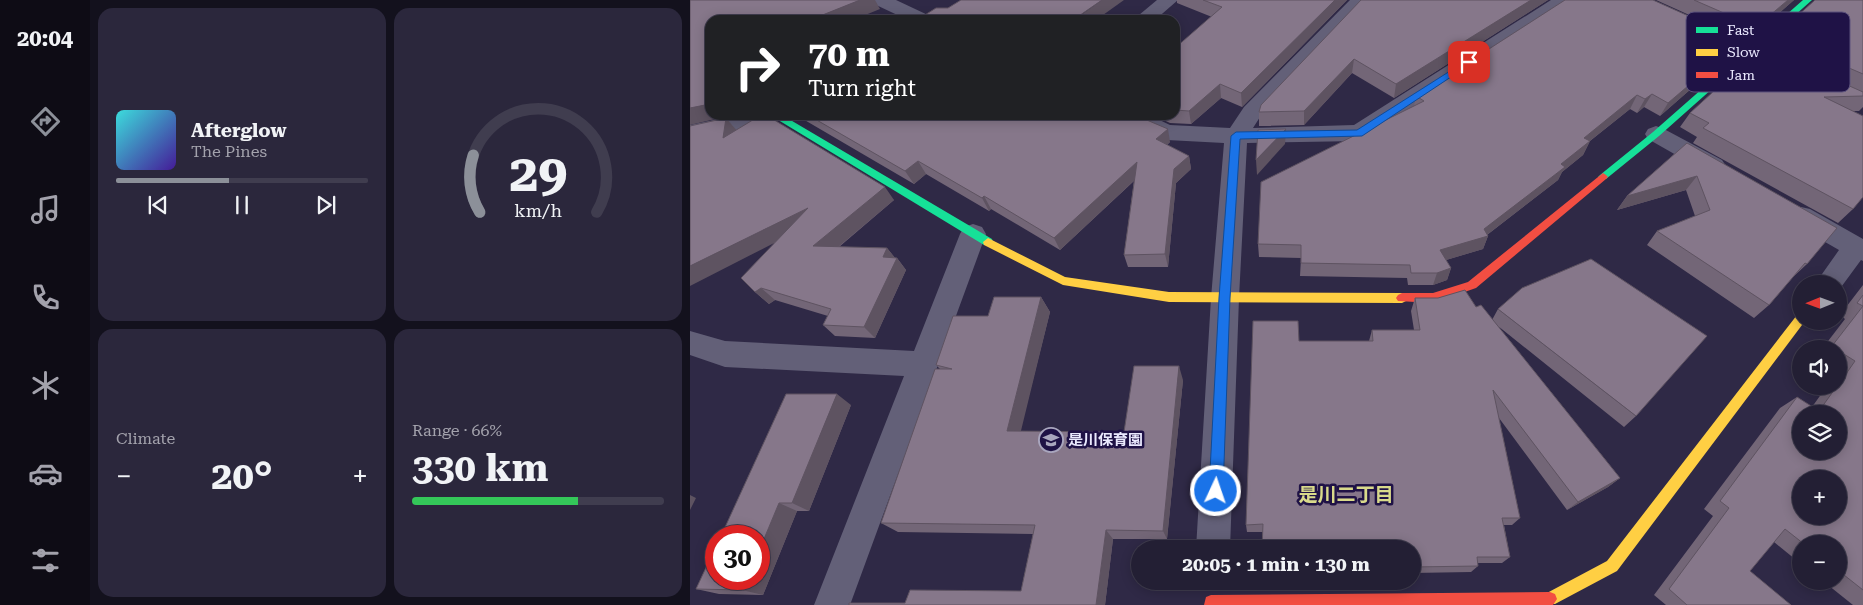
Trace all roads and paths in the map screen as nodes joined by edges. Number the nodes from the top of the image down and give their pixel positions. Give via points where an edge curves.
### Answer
1 (881, 0) edge
2 (1169, 0) edge
3 (1361, 0) edge
4 (1564, 0) edge
5 (1636, 0) edge
6 (1808, 0) edge
7 (1794, 12) edge
8 (912, 15) edge
9 (1150, 15) edge
10 (1686, 23) edge
11 (1704, 92) edge
12 (751, 120) edge
13 (781, 120) edge
14 (1141, 120) edge
15 (690, 134) edge
16 (1656, 134) junction
17 (1236, 136) junction
18 (1734, 178) edge
19 (1778, 202) edge
20 (973, 234) junction
21 (1859, 249) edge
22 (1836, 275) edge
23 (1225, 298) junction
24 (1792, 330) edge
25 (690, 342) edge
26 (925, 364) junction
27 (1214, 540) edge
28 (1211, 596) edge
29 (832, 605) edge

1 - 8 street
2 - 9 street
3 - 17 street via 1252,112
4 - 17 street via 1359,134
5 - 10 street
6 - 7 street
11 - 16 street
12 - 15 street
13 - 20 street
14 - 17 street via 1167,132
16 - 18 street
16 - 23 street via 1472,285 1433,298
17 - 23 street
19 - 21 street
20 - 23 street via 1063,281 1169,297
20 - 26 street
21 - 22 street
23 - 27 street
24 - 28 street via 1612,566 1547,600
25 - 26 street via 725,354
26 - 29 street

